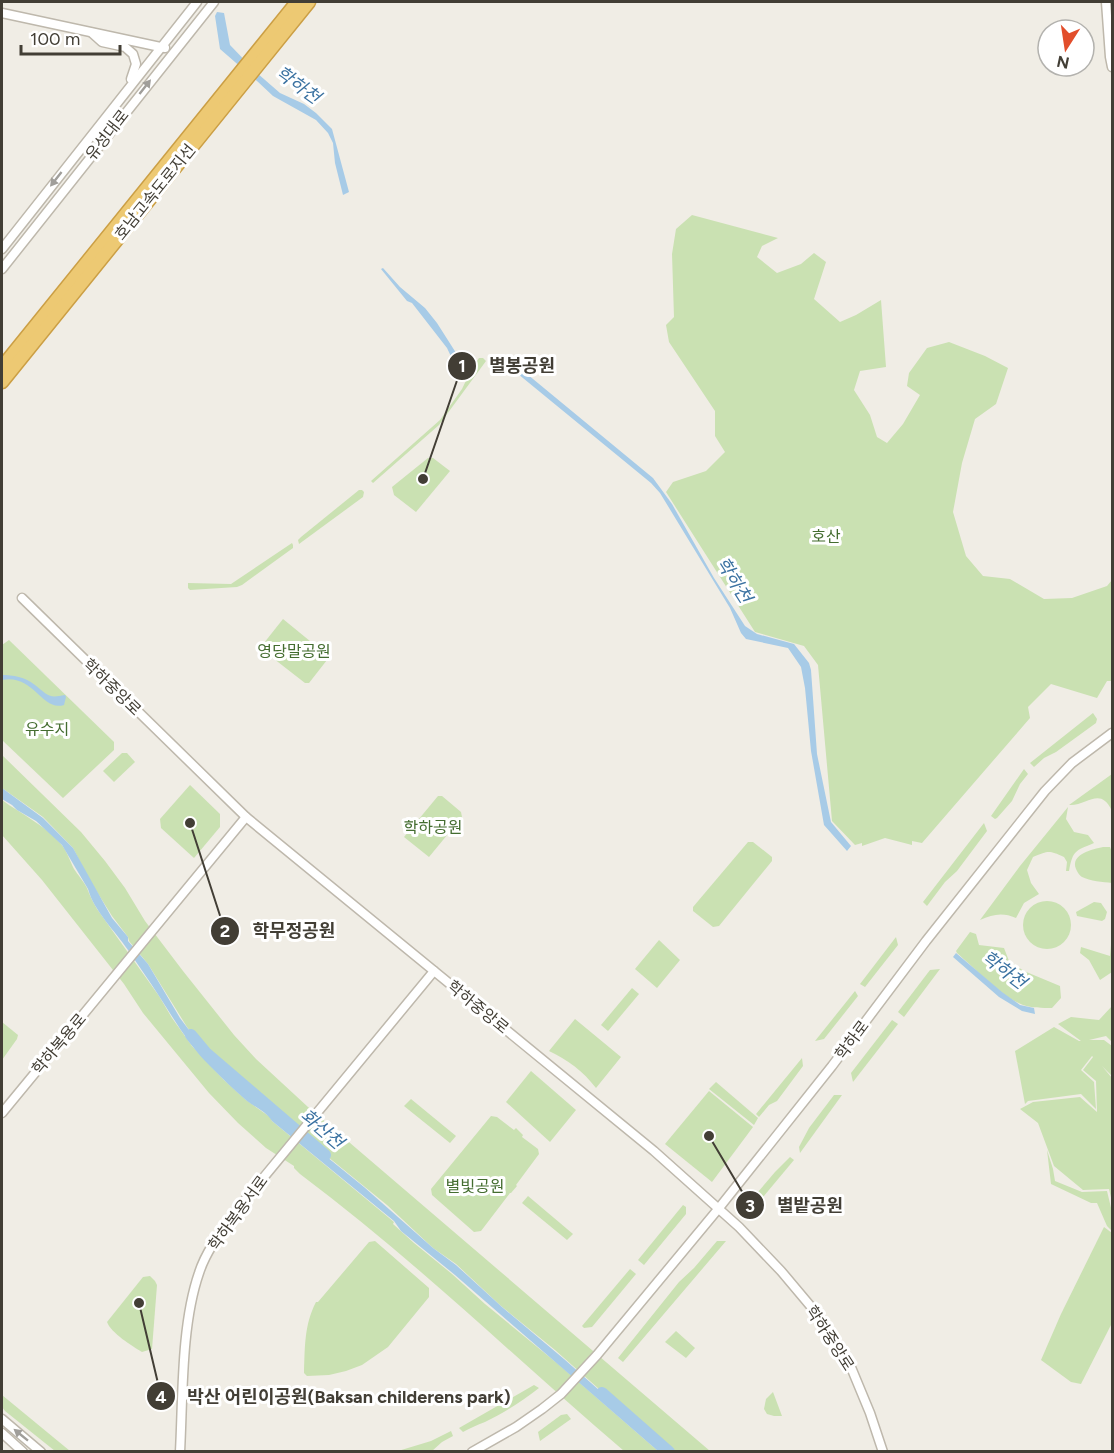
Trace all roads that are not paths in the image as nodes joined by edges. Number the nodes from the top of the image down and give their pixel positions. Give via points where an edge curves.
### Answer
1 (197, 2) edge
2 (214, 2) edge
3 (297, 2) edge
4 (309, 2) edge
5 (1106, 2) edge
6 (2, 13) edge
7 (92, 33) junction
8 (161, 48) junction
9 (174, 50) junction
10 (1113, 67) edge
11 (240, 80) junction
12 (127, 88) junction
13 (2, 249) edge
14 (2, 269) edge
15 (2, 367) edge
16 (2, 382) edge
17 (22, 598) dead end
18 (1113, 733) edge
19 (246, 817) junction
20 (434, 971) junction
21 (2, 1113) edge
22 (719, 1208) junction
23 (2, 1419) edge
24 (2, 1433) edge
25 (23, 1452) edge
26 (41, 1452) edge
27 (180, 1452) edge
28 (472, 1452) edge
29 (883, 1452) edge

1 - 8 street, 유성대로
2 - 9 street, 유성대로
3 - 11 highway, 호남고속도로지선 via 250,60
4 - 11 highway, 호남고속도로지선
5 - 10 street
6 - 7 street
7 - 8 street
7 - 12 street via 102,42 125,47 135,57 135,70
8 - 9 street
8 - 12 street, 유성대로
14 -> 9 street, 유성대로
11 - 15 highway, 호남고속도로지선
11 - 16 highway, 호남고속도로지선
12 -> 13 street, 유성대로
17 - 19 street, 학하중앙로
18 - 22 street, 학하로 via 1072,762 1045,791
19 - 20 street, 학하중앙로
19 - 21 street, 학하복용로
20 - 22 street, 학하중앙로
20 - 27 street, 학하복용서로 via 240,1206 207,1255 190,1313
22 - 28 street, 학하로 via 561,1394 516,1427
22 - 29 street, 학하중앙로 via 781,1271 832,1335 848,1360
26 -> 23 street
24 - 25 street

